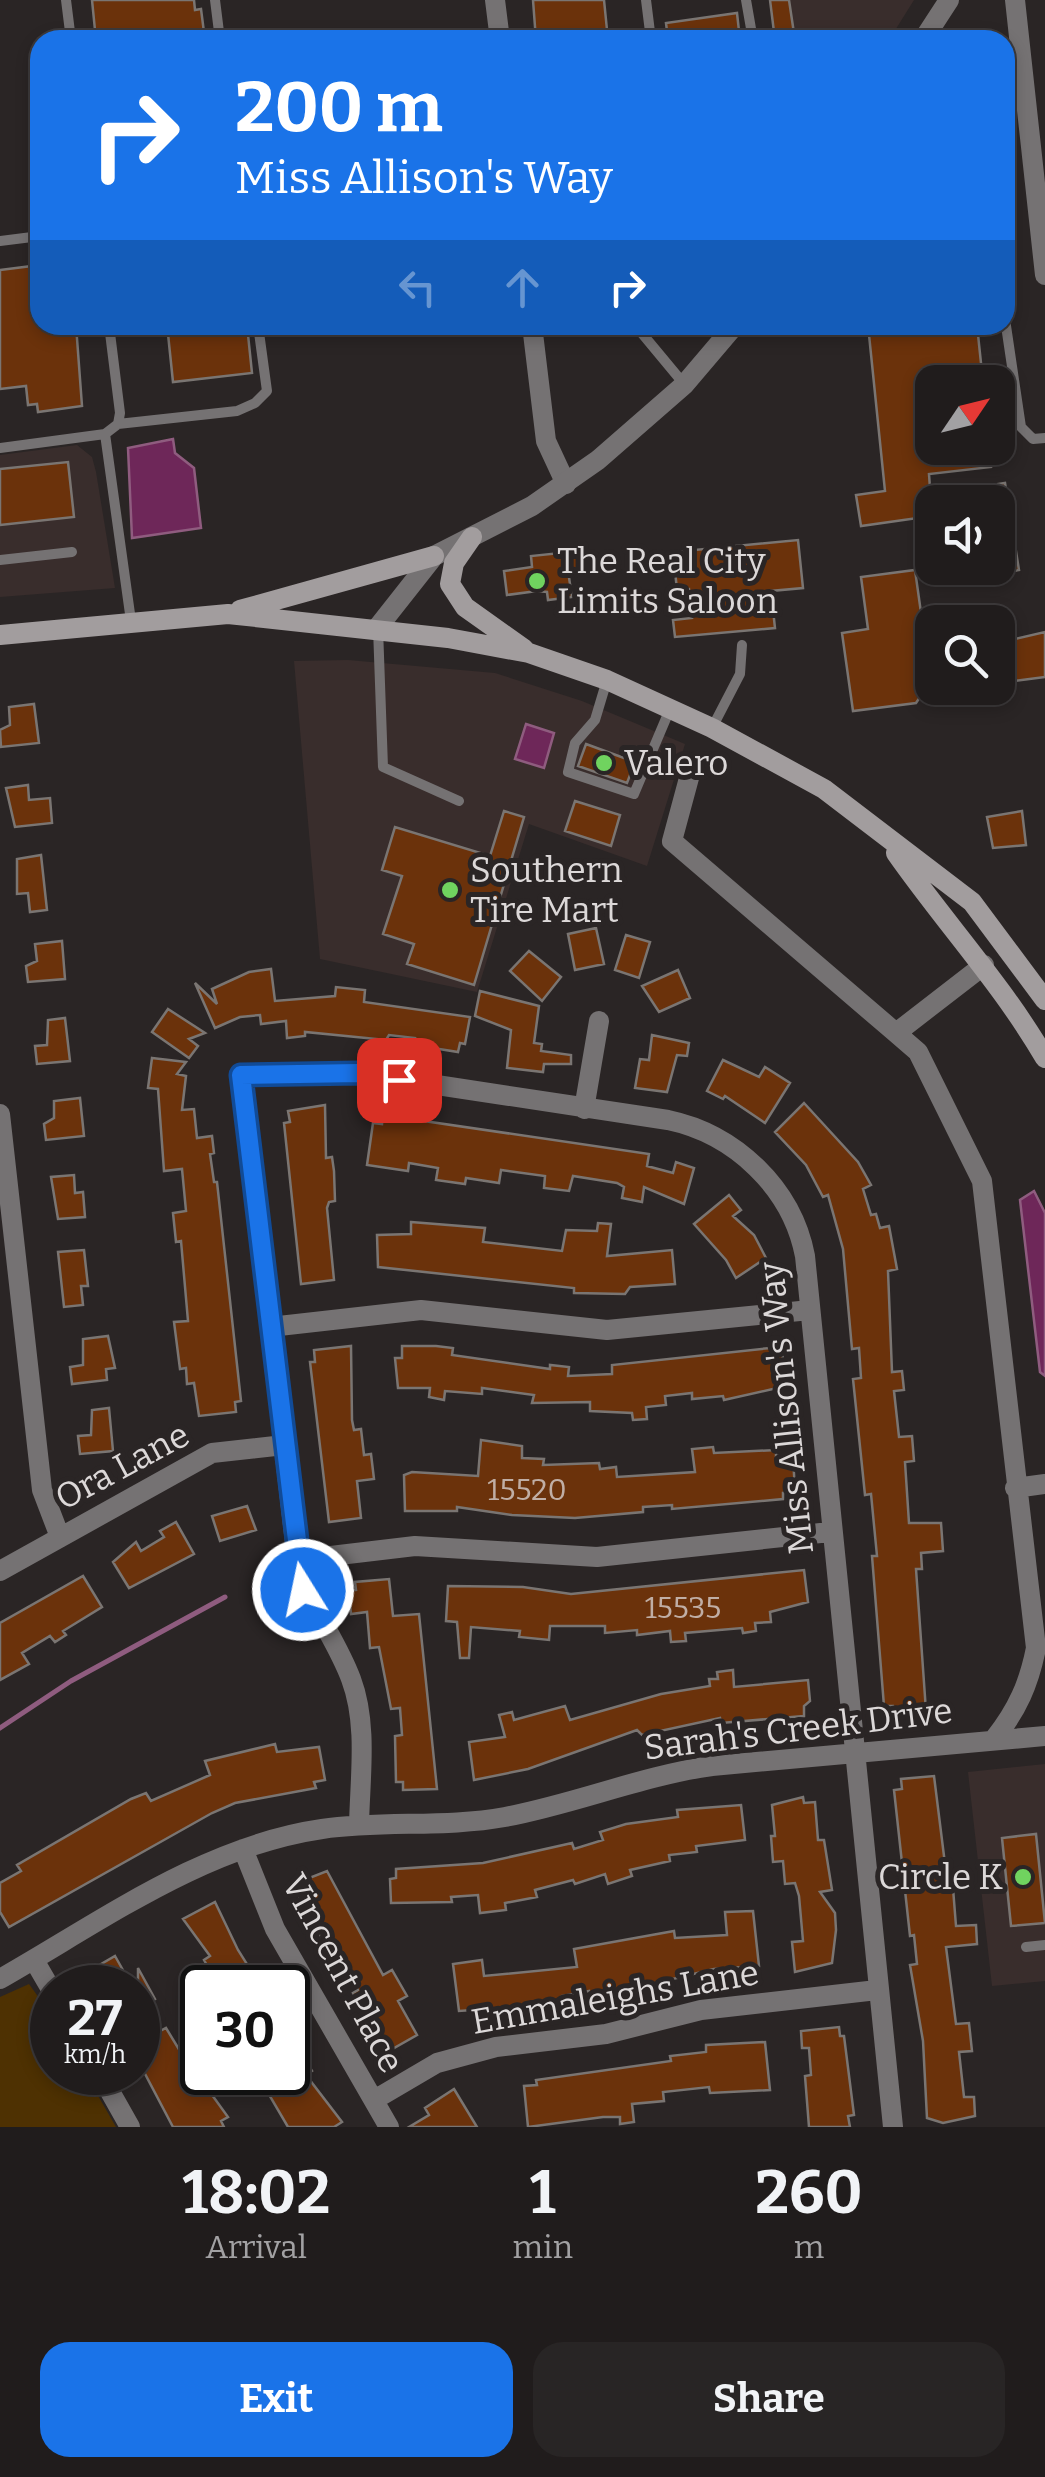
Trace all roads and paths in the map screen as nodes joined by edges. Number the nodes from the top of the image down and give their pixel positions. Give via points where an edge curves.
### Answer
1 (66, 0) edge
2 (215, 0) edge
3 (495, 0) edge
4 (646, 0) edge
5 (746, 0) edge
6 (949, 0) edge
7 (1015, 0) edge
8 (70, 30) edge
9 (219, 30) edge
10 (499, 30) edge
11 (650, 30) edge
12 (750, 30) edge
13 (930, 30) edge
14 (1036, 106) edge
15 (30, 238) edge
16 (0, 242) edge
17 (1044, 247) edge
18 (1045, 275) edge
19 (109, 335) edge
20 (259, 335) edge
21 (533, 335) edge
22 (644, 335) edge
23 (726, 335) edge
24 (1007, 335) edge
25 (684, 385) junction
26 (118, 424) junction
27 (105, 434) junction
28 (1045, 438) edge
29 (0, 448) edge
30 (566, 484) junction
31 (472, 536) junction
32 (72, 552) dead end
33 (434, 556) junction
34 (0, 560) edge
35 (228, 614) junction
36 (131, 621) junction
37 (378, 628) junction
38 (0, 635) edge
39 (742, 645) dead end
40 (529, 653) junction
41 (607, 680) junction
42 (671, 708) junction
43 (712, 728) junction
44 (688, 778) dead end
45 (459, 801) dead end
46 (886, 839) junction
47 (984, 965) junction
48 (1045, 1000) edge
49 (599, 1021) dead end
50 (896, 1033) junction
51 (1045, 1058) edge
52 (584, 1109) junction
53 (0, 1114) edge
54 (810, 1310) junction
55 (270, 1327) junction
56 (284, 1444) junction
57 (1045, 1484) edge
58 (1015, 1488) junction
59 (830, 1532) junction
60 (60, 1536) junction
61 (297, 1560) junction
62 (0, 1571) edge
63 (1040, 1648) edge
64 (1045, 1736) edge
65 (995, 1738) junction
66 (852, 1752) junction
67 (359, 1825) junction
68 (243, 1848) junction
69 (1045, 1945) edge
70 (1026, 1947) dead end
71 (34, 1960) junction
72 (37, 1965) edge
73 (0, 1979) edge
74 (877, 1990) junction
75 (112, 2095) edge
76 (374, 2100) junction
77 (130, 2127) edge
78 (389, 2127) edge
79 (892, 2127) edge

1 - 8 lane
2 - 9 lane
3 - 10 street
4 - 11 lane
5 - 12 lane
6 - 13 street
7 - 14 street
14 - 17 street
15 - 16 lane
17 - 18 street
19 - 26 lane
20 - 26 lane via 266,391 255,403
21 - 30 street via 546,442
22 - 25 lane
23 - 25 street
24 - 28 lane via 1021,427 1033,439
25 - 30 street
26 - 27 lane
27 - 29 lane
27 - 36 lane
30 - 31 street
31 - 33 street
31 - 40 main road via 454,562 450,584 465,607
32 - 34 lane
33 - 35 main road
33 - 37 street
35 - 36 main road
35 - 37 main road
36 - 38 main road
37 - 40 main road
37 - 45 lane via 383,767
39 - 43 lane via 740,674
40 - 41 main road
41 - 42 main road
41 - 42 lane via 568,772 634,794
42 - 43 main road
43 - 46 main road via 824,790
44 - 50 street via 672,841
46 - 47 main road
46 - 48 main road via 972,902
47 - 50 street
47 - 51 main road
49 - 52 street
50 - 58 street via 918,1052 982,1181
52 - 54 street, Miss Allison's Way via 690,1124 748,1160 791,1214 805,1256
52 - 55 street, Miss Allison's Way via 358,1073 241,1075
53 - 60 street via 42,1490
54 - 55 street via 607,1330 422,1310
54 - 59 street, Miss Allison's Way
55 - 56 street
56 - 60 street, Ora Lane via 212,1453
56 - 61 street
57 - 58 street
58 - 63 street
59 - 61 street via 597,1556 415,1546
59 - 66 street, Miss Allison's Way
60 - 62 street, Ora Lane
61 - 67 street via 303,1590 360,1706
63 - 65 street via 1016,1712
64 - 65 street, Sarah's Creek Drive
65 - 66 street, Sarah's Creek Drive
66 - 67 street, Sarah's Creek Drive via 663,1773 502,1817
66 - 74 street, Miss Allison's Way
67 - 68 street, Sarah's Creek Drive
68 - 71 street, Sarah's Creek Drive via 192,1869
68 - 76 street, Vincent Place via 274,1929
69 - 70 lane
71 - 72 street
71 - 73 street, Sarah's Creek Drive
74 - 76 street, Emmaleighs Lane via 701,2010 606,2034 496,2047 437,2063
74 - 79 street, Miss Allison's Way
75 - 77 street
76 - 78 street, Vincent Place

